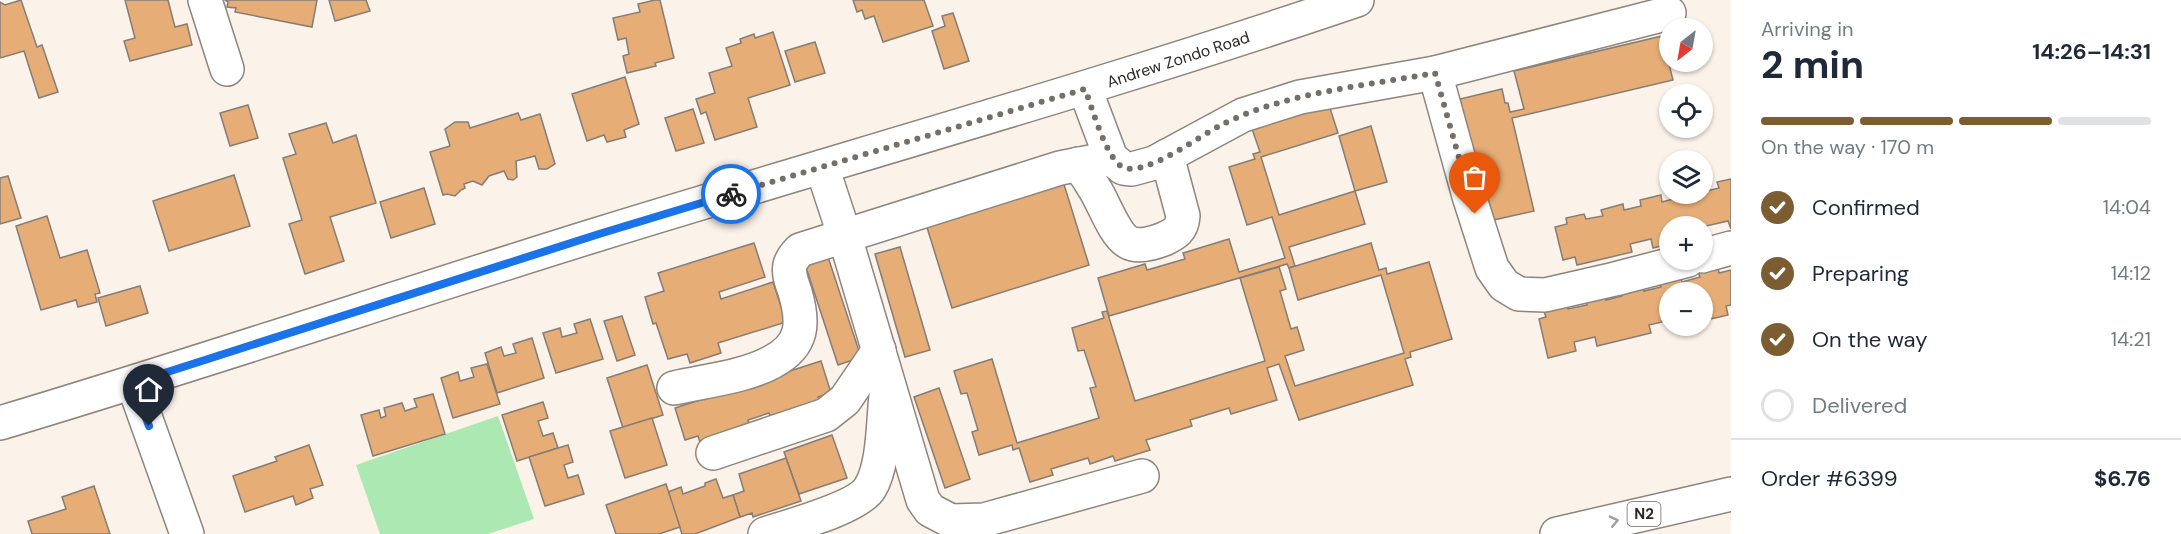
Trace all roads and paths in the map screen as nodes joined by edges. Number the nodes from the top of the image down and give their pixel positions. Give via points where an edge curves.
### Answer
1 (206, 0) edge
2 (1357, 0) edge
3 (1669, 14) dead end
4 (227, 69) dead end
5 (1435, 73) junction
6 (1085, 89) junction
7 (1167, 156) junction
8 (1111, 158) junction
9 (1078, 164) junction
10 (822, 167) junction
11 (845, 237) junction
12 (1731, 248) edge
13 (1713, 252) edge
14 (1659, 268) edge
15 (883, 365) junction
16 (133, 383) junction
17 (674, 388) dead end
18 (0, 423) edge
19 (713, 453) dead end
20 (1142, 476) dead end
21 (1731, 494) edge
22 (187, 534) edge
23 (765, 534) edge
24 (1557, 534) edge

1 - 4 main road
2 - 6 main road, Andrew Zondo Road
3 - 5 main road
5 - 7 main road via 1300,97 1243,115
5 - 14 main road via 1492,267 1504,285 1519,294 1545,295
6 - 8 main road
6 - 10 main road, Andrew Zondo Road
7 - 8 main road via 1132,169 1123,168
7 - 9 main road via 1183,223 1176,234 1139,245 1126,242 1116,231
8 - 9 main road
9 - 11 main road
10 - 11 main road
10 - 16 main road, Andrew Zondo Road
11 - 15 main road
11 - 17 main road via 800,249 793,257 789,273 801,327 787,353 742,372
12 - 13 main road
15 - 19 main road via 826,416
15 - 20 main road via 923,500 930,510 951,521 984,520
15 - 23 main road via 879,461 870,489 834,511
16 - 18 main road, Andrew Zondo Road
16 - 22 main road
24 -> 21 main road, N2

